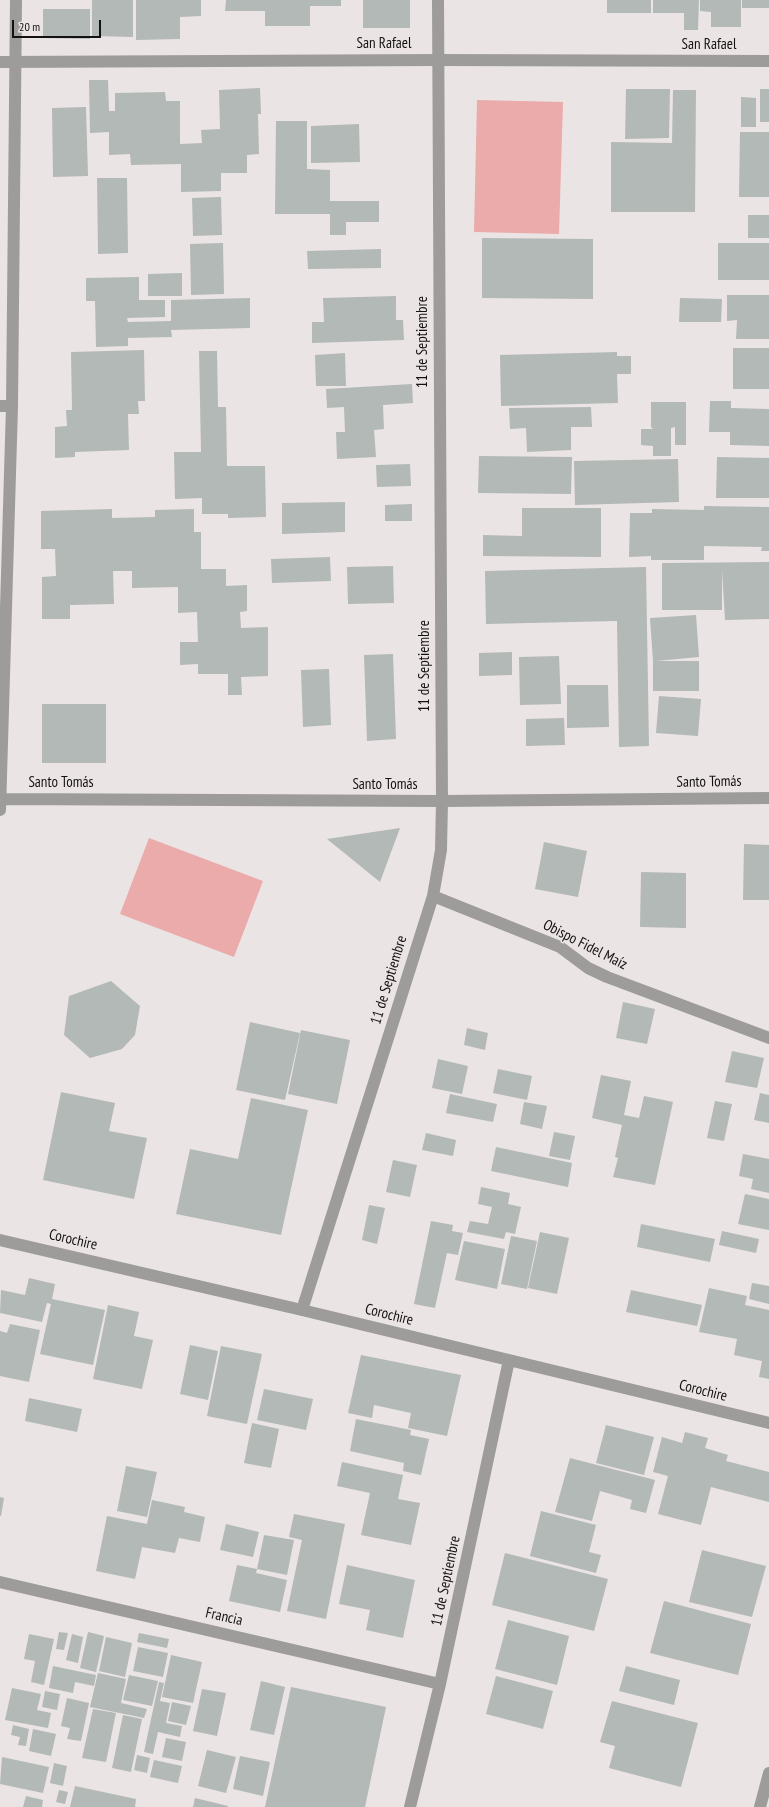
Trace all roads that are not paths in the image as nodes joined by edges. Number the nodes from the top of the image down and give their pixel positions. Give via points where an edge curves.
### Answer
1 (16, 0) edge
2 (438, 0) edge
3 (437, 60) junction
4 (0, 62) edge
5 (16, 62) junction
6 (769, 62) edge
7 (6, 406) edge
8 (769, 798) edge
9 (442, 801) junction
10 (0, 804) edge
11 (432, 896) junction
12 (769, 1038) edge
13 (0, 1240) edge
14 (302, 1310) junction
15 (509, 1360) junction
16 (769, 1423) edge
17 (0, 1582) edge
18 (440, 1684) junction
19 (769, 1773) edge
20 (410, 1807) edge
21 (760, 1807) edge

1 - 5 street
2 - 3 street, 11 de Septiembre
3 - 5 street, San Rafael
3 - 6 street, San Rafael
3 - 9 street, 11 de Septiembre
4 - 5 street, San Rafael
5 - 7 street
7 - 10 street
8 - 9 street, Santo Tomás
9 - 10 street, Santo Tomás
9 - 11 street, 11 de Septiembre via 441,850
11 - 12 street, Obispo Fidel Maíz via 560,947 588,968 607,977
11 - 14 street, 11 de Septiembre
13 - 14 street, Corochire
14 - 15 street, Corochire
15 - 16 street, Corochire
15 - 18 street, 11 de Septiembre
17 - 18 street, Francia
18 - 20 street, 11 de Septiembre
19 - 21 street

